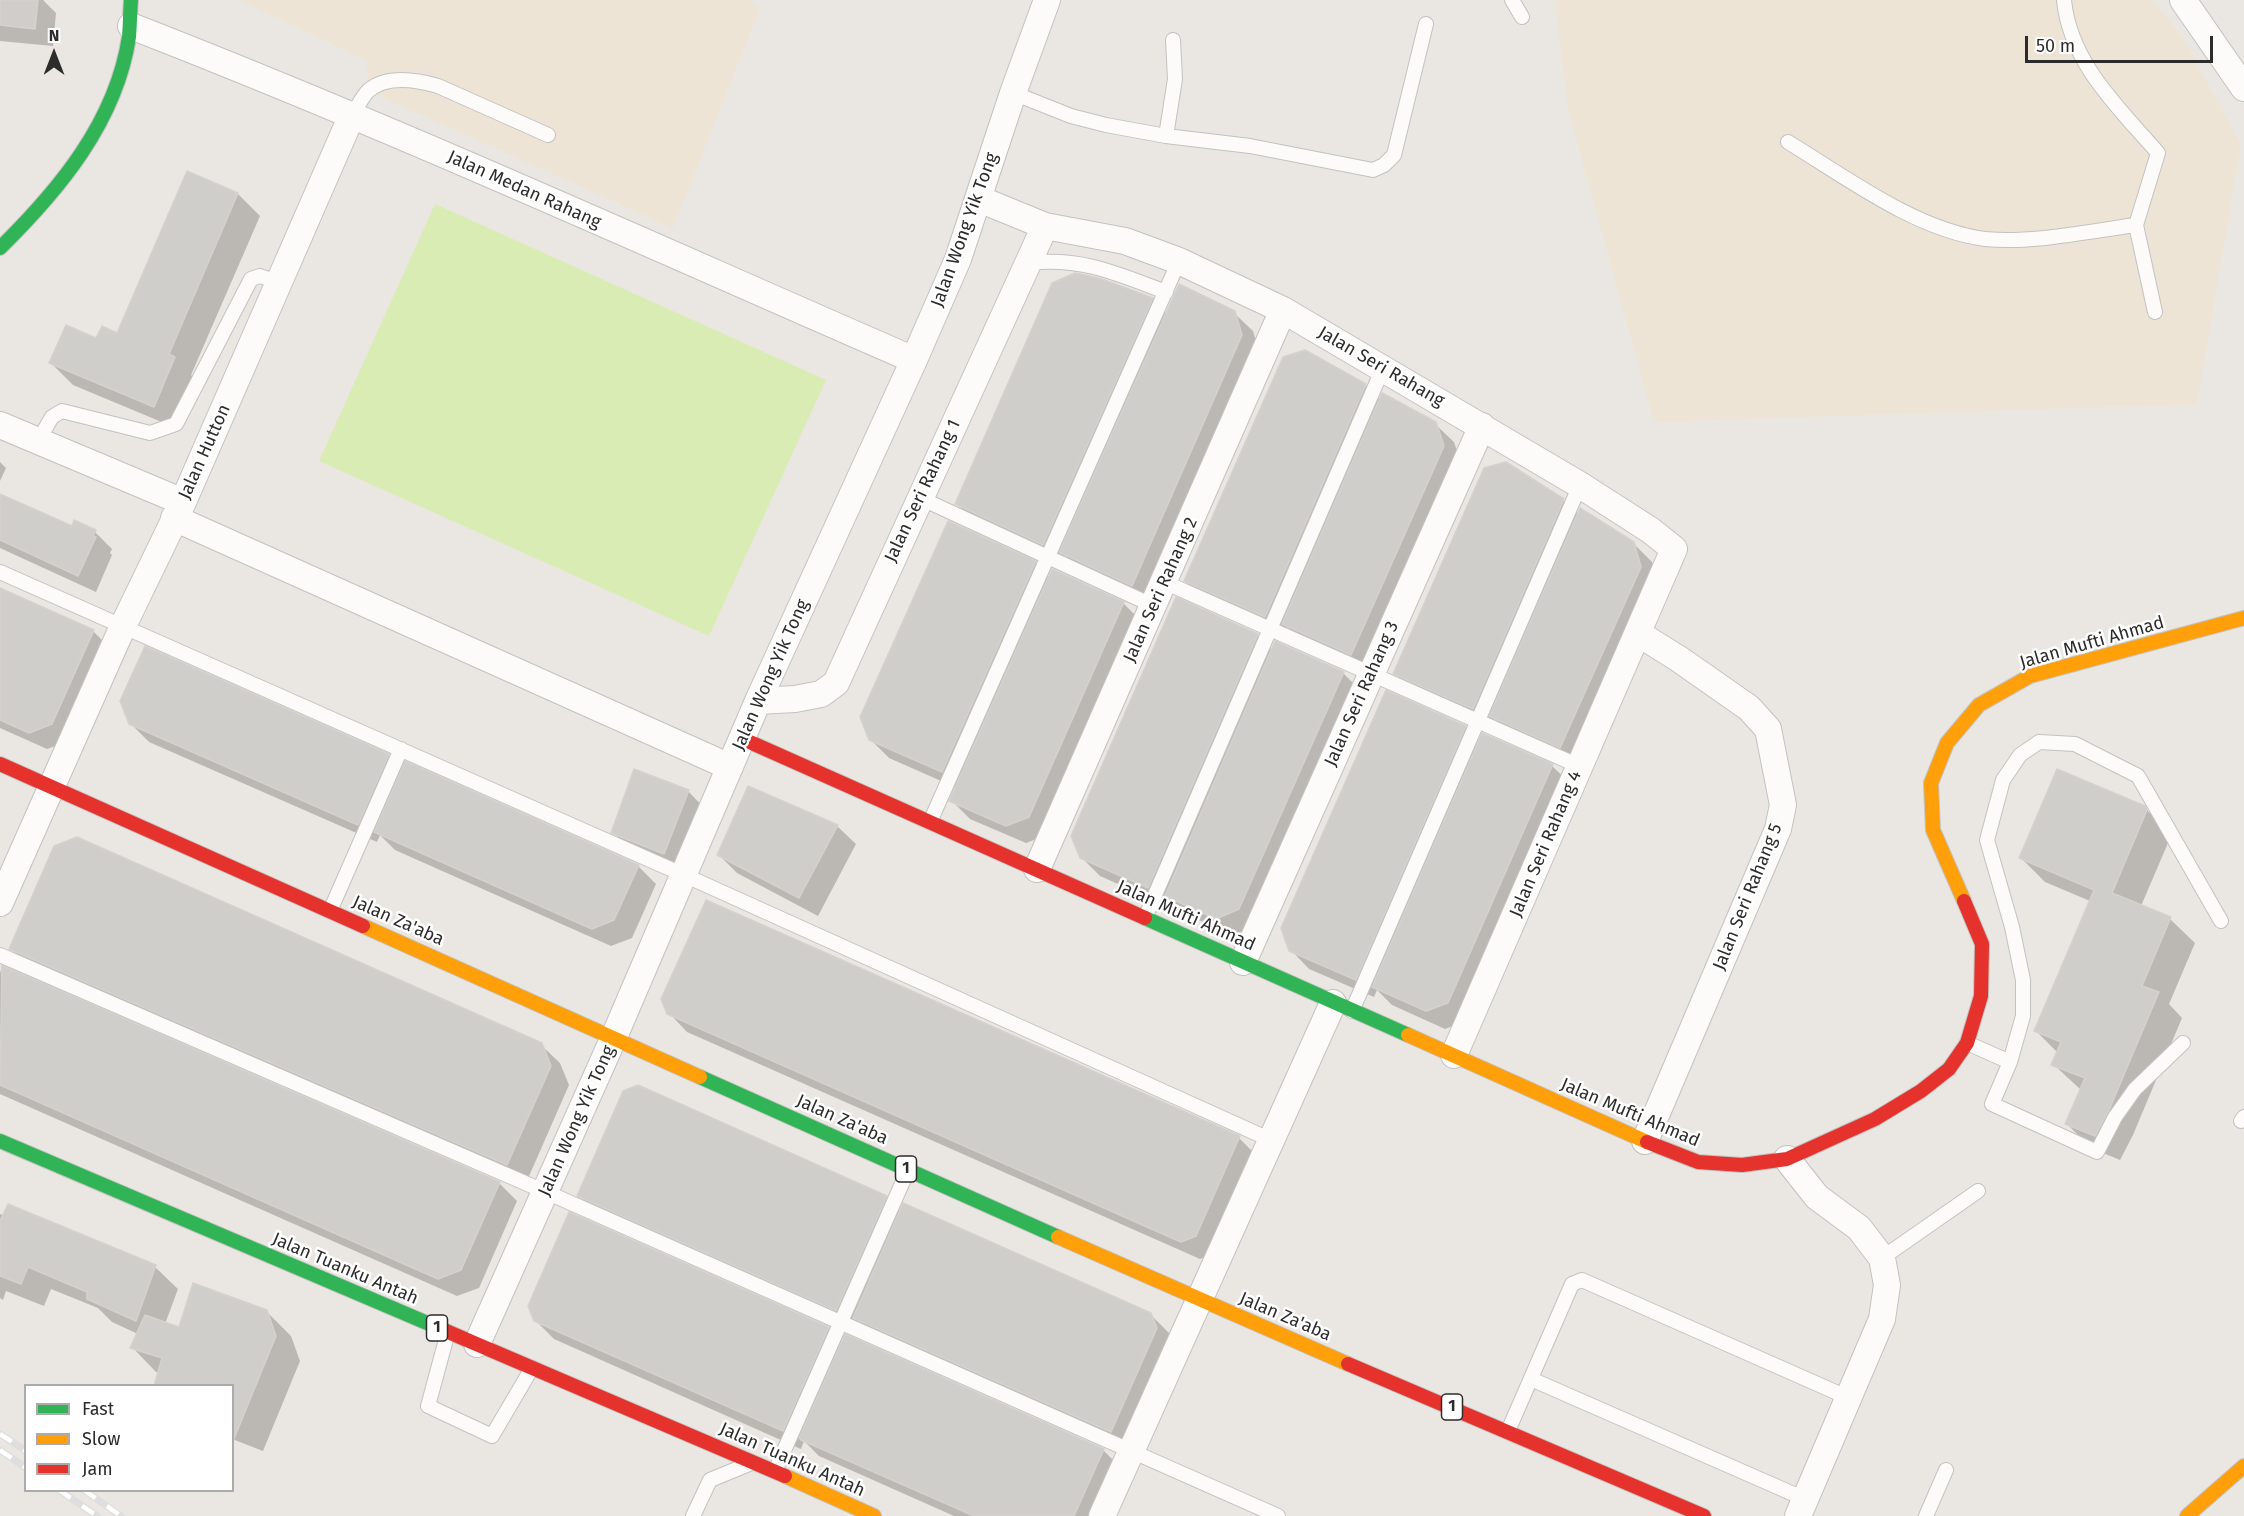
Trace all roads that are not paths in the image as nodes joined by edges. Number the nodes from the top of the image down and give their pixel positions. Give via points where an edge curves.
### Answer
1 (131, 0) edge
2 (1047, 0) edge
3 (1512, 0) edge
4 (2064, 0) edge
5 (2183, 0) edge
6 (1522, 17) dead end
7 (1426, 24) dead end
8 (131, 26) junction
9 (1173, 40) dead end
10 (2244, 88) edge
11 (1013, 93) junction
12 (352, 115) junction
13 (548, 135) dead end
14 (1166, 136) junction
15 (1788, 142) dead end
16 (979, 200) junction
17 (2136, 225) junction
18 (1045, 226) junction
19 (0, 248) edge
20 (1179, 261) junction
21 (1029, 263) junction
22 (280, 283) junction
23 (1166, 292) junction
24 (1283, 310) junction
25 (2155, 312) dead end
26 (914, 360) junction
27 (1383, 368) junction
28 (0, 425) edge
29 (1482, 426) junction
30 (38, 441) junction
31 (1580, 485) junction
32 (920, 498) junction
33 (179, 510) junction
34 (1048, 558) junction
35 (0, 572) edge
36 (1164, 582) junction
37 (1154, 606) junction
38 (2244, 618) edge
39 (123, 626) junction
40 (1269, 628) junction
41 (1639, 634) junction
42 (1371, 673) junction
43 (758, 701) junction
44 (1477, 721) junction
45 (742, 739) junction
46 (401, 749) junction
47 (0, 764) edge
48 (1579, 766) junction
49 (730, 767) junction
50 (52, 787) junction
51 (930, 822) junction
52 (1037, 869) junction
53 (684, 875) junction
54 (0, 903) edge
55 (330, 911) junction
56 (1145, 918) junction
57 (2222, 921) dead end
58 (0, 955) edge
59 (1243, 962) junction
60 (1342, 1007) junction
61 (614, 1037) junction
62 (2183, 1042) dead end
63 (1967, 1043) junction
64 (1454, 1055) junction
65 (2010, 1062) junction
66 (1271, 1140) junction
67 (0, 1141) edge
68 (1646, 1141) junction
69 (1787, 1159) junction
70 (909, 1170) junction
71 (1978, 1191) dead end
72 (546, 1192) junction
73 (1882, 1258) junction
74 (1199, 1300) junction
75 (841, 1323) junction
76 (448, 1332) junction
77 (477, 1344) junction
78 (532, 1368) junction
79 (1531, 1379) junction
80 (1849, 1398) junction
81 (1508, 1431) junction
82 (1131, 1451) junction
83 (755, 1462) junction
84 (2244, 1466) edge
85 (1946, 1470) dead end
86 (775, 1471) junction
87 (1801, 1507) edge
88 (693, 1516) edge
89 (874, 1516) edge
90 (1102, 1516) edge
91 (1278, 1516) edge
92 (1704, 1516) edge
93 (1926, 1516) edge
94 (2187, 1516) edge

1 - 8 main road
2 - 11 street, Jalan Wong Yik Tong
3 - 6 lane
4 - 17 lane via 2066,20 2080,55 2100,86 2158,153
5 - 10 street
7 - 14 lane via 1394,155 1373,170 1250,146
8 - 12 street, Jalan Medan Rahang
8 - 19 main road via 119,78 99,125 68,175
9 - 14 lane via 1175,78
11 - 14 lane via 1071,116
11 - 16 street, Jalan Wong Yik Tong
12 - 13 lane via 368,91 384,82 419,81
12 - 22 street, Jalan Hutton
12 - 26 street, Jalan Medan Rahang
15 - 17 lane via 1904,212 1938,227 1985,238 2025,239
16 - 18 street, Jalan Seri Rahang
16 - 26 street, Jalan Wong Yik Tong
17 - 25 lane
18 - 20 street, Jalan Seri Rahang via 1125,241
18 - 21 street, Jalan Seri Rahang 1
20 - 23 lane
20 - 24 street, Jalan Seri Rahang
21 - 23 lane via 1079,262
21 - 32 street, Jalan Seri Rahang 1
22 - 30 lane via 260,276 250,279 176,424 150,433 62,411 52,417
22 - 33 street, Jalan Hutton
23 - 34 lane
24 - 27 street, Jalan Seri Rahang
24 - 36 street, Jalan Seri Rahang 2
26 - 43 street, Jalan Wong Yik Tong
27 - 29 street, Jalan Seri Rahang
27 - 40 lane
28 - 30 street
29 - 31 street, Jalan Seri Rahang
29 - 42 street, Jalan Seri Rahang 3
30 - 33 street
31 - 41 street, Jalan Seri Rahang via 1674,549
31 - 44 lane
32 - 34 lane
32 - 43 street, Jalan Seri Rahang 1 via 836,682 821,694
33 - 39 street, Jalan Hutton
33 - 49 street
34 - 37 lane
34 - 51 lane
35 - 39 lane
36 - 37 street, Jalan Seri Rahang 2
36 - 40 lane
37 - 52 street, Jalan Seri Rahang 2
38 - 63 main road, Jalan Mufti Ahmad via 2030,676 1979,705 1947,743 1930,783 1933,830 1982,944 1981,996
39 - 46 lane
39 - 50 street, Jalan Hutton
40 - 42 lane
40 - 56 lane
41 - 48 street, Jalan Seri Rahang 4
41 - 68 street, Jalan Seri Rahang 5 via 1749,708 1768,729 1783,805 1778,829
42 - 44 lane
42 - 59 street, Jalan Seri Rahang 3
43 - 45 street, Jalan Wong Yik Tong
44 - 48 lane
44 - 60 lane
45 - 49 street, Jalan Wong Yik Tong
45 - 51 main road, Jalan Mufti Ahmad
46 - 53 lane
46 - 55 lane
47 - 50 main road, Jalan Za'aba / 1
48 - 64 street, Jalan Seri Rahang 4
49 - 53 street, Jalan Wong Yik Tong
50 - 54 street, Jalan Hutton
50 - 55 main road, Jalan Za'aba / 1
51 - 52 main road, Jalan Mufti Ahmad
52 - 56 main road, Jalan Mufti Ahmad
53 - 61 street, Jalan Wong Yik Tong
53 - 66 lane
55 - 61 main road, Jalan Za'aba / 1
56 - 59 main road, Jalan Mufti Ahmad
57 - 65 lane via 2138,776 2075,744 2039,742 2020,755 2003,780 1987,840 2012,927 2022,980 2023,1016
58 - 72 lane
59 - 60 main road, Jalan Mufti Ahmad
60 - 64 main road, Jalan Mufti Ahmad
60 - 66 street
61 - 70 main road, Jalan Za'aba / 1
61 - 72 street, Jalan Wong Yik Tong
62 - 65 lane via 2134,1089 2097,1152 1992,1104
63 - 65 lane
63 - 69 main road, Jalan Mufti Ahmad via 1948,1069 1921,1091 1875,1119
64 - 68 main road, Jalan Mufti Ahmad
66 - 74 street
67 - 76 main road, Jalan Tuanku Antah / 1
68 - 69 main road, Jalan Mufti Ahmad via 1698,1162 1742,1165
69 - 73 street via 1817,1197 1860,1228
70 - 74 main road, Jalan Za'aba / 1
70 - 75 lane
71 - 73 lane
72 - 75 lane
72 - 77 street, Jalan Wong Yik Tong
73 - 80 street via 1887,1285 1882,1319
74 - 81 main road, Jalan Za'aba / 1
74 - 82 street
75 - 82 lane
75 - 86 lane
76 - 77 main road, Jalan Tuanku Antah / 1
76 - 78 lane via 428,1406 492,1436
77 - 78 main road, Jalan Tuanku Antah / 1
78 - 83 main road, Jalan Tuanku Antah / 1
79 - 80 lane via 1572,1284 1582,1280
79 - 81 lane
79 - 87 lane
80 - 87 street
81 - 92 main road, Jalan Za'aba / 1
82 - 90 street
82 - 91 lane
83 - 86 main road, Jalan Tuanku Antah / 1
83 - 88 lane via 710,1480
84 - 94 main road
85 - 93 lane
86 - 89 main road, Jalan Tuanku Antah / 1

